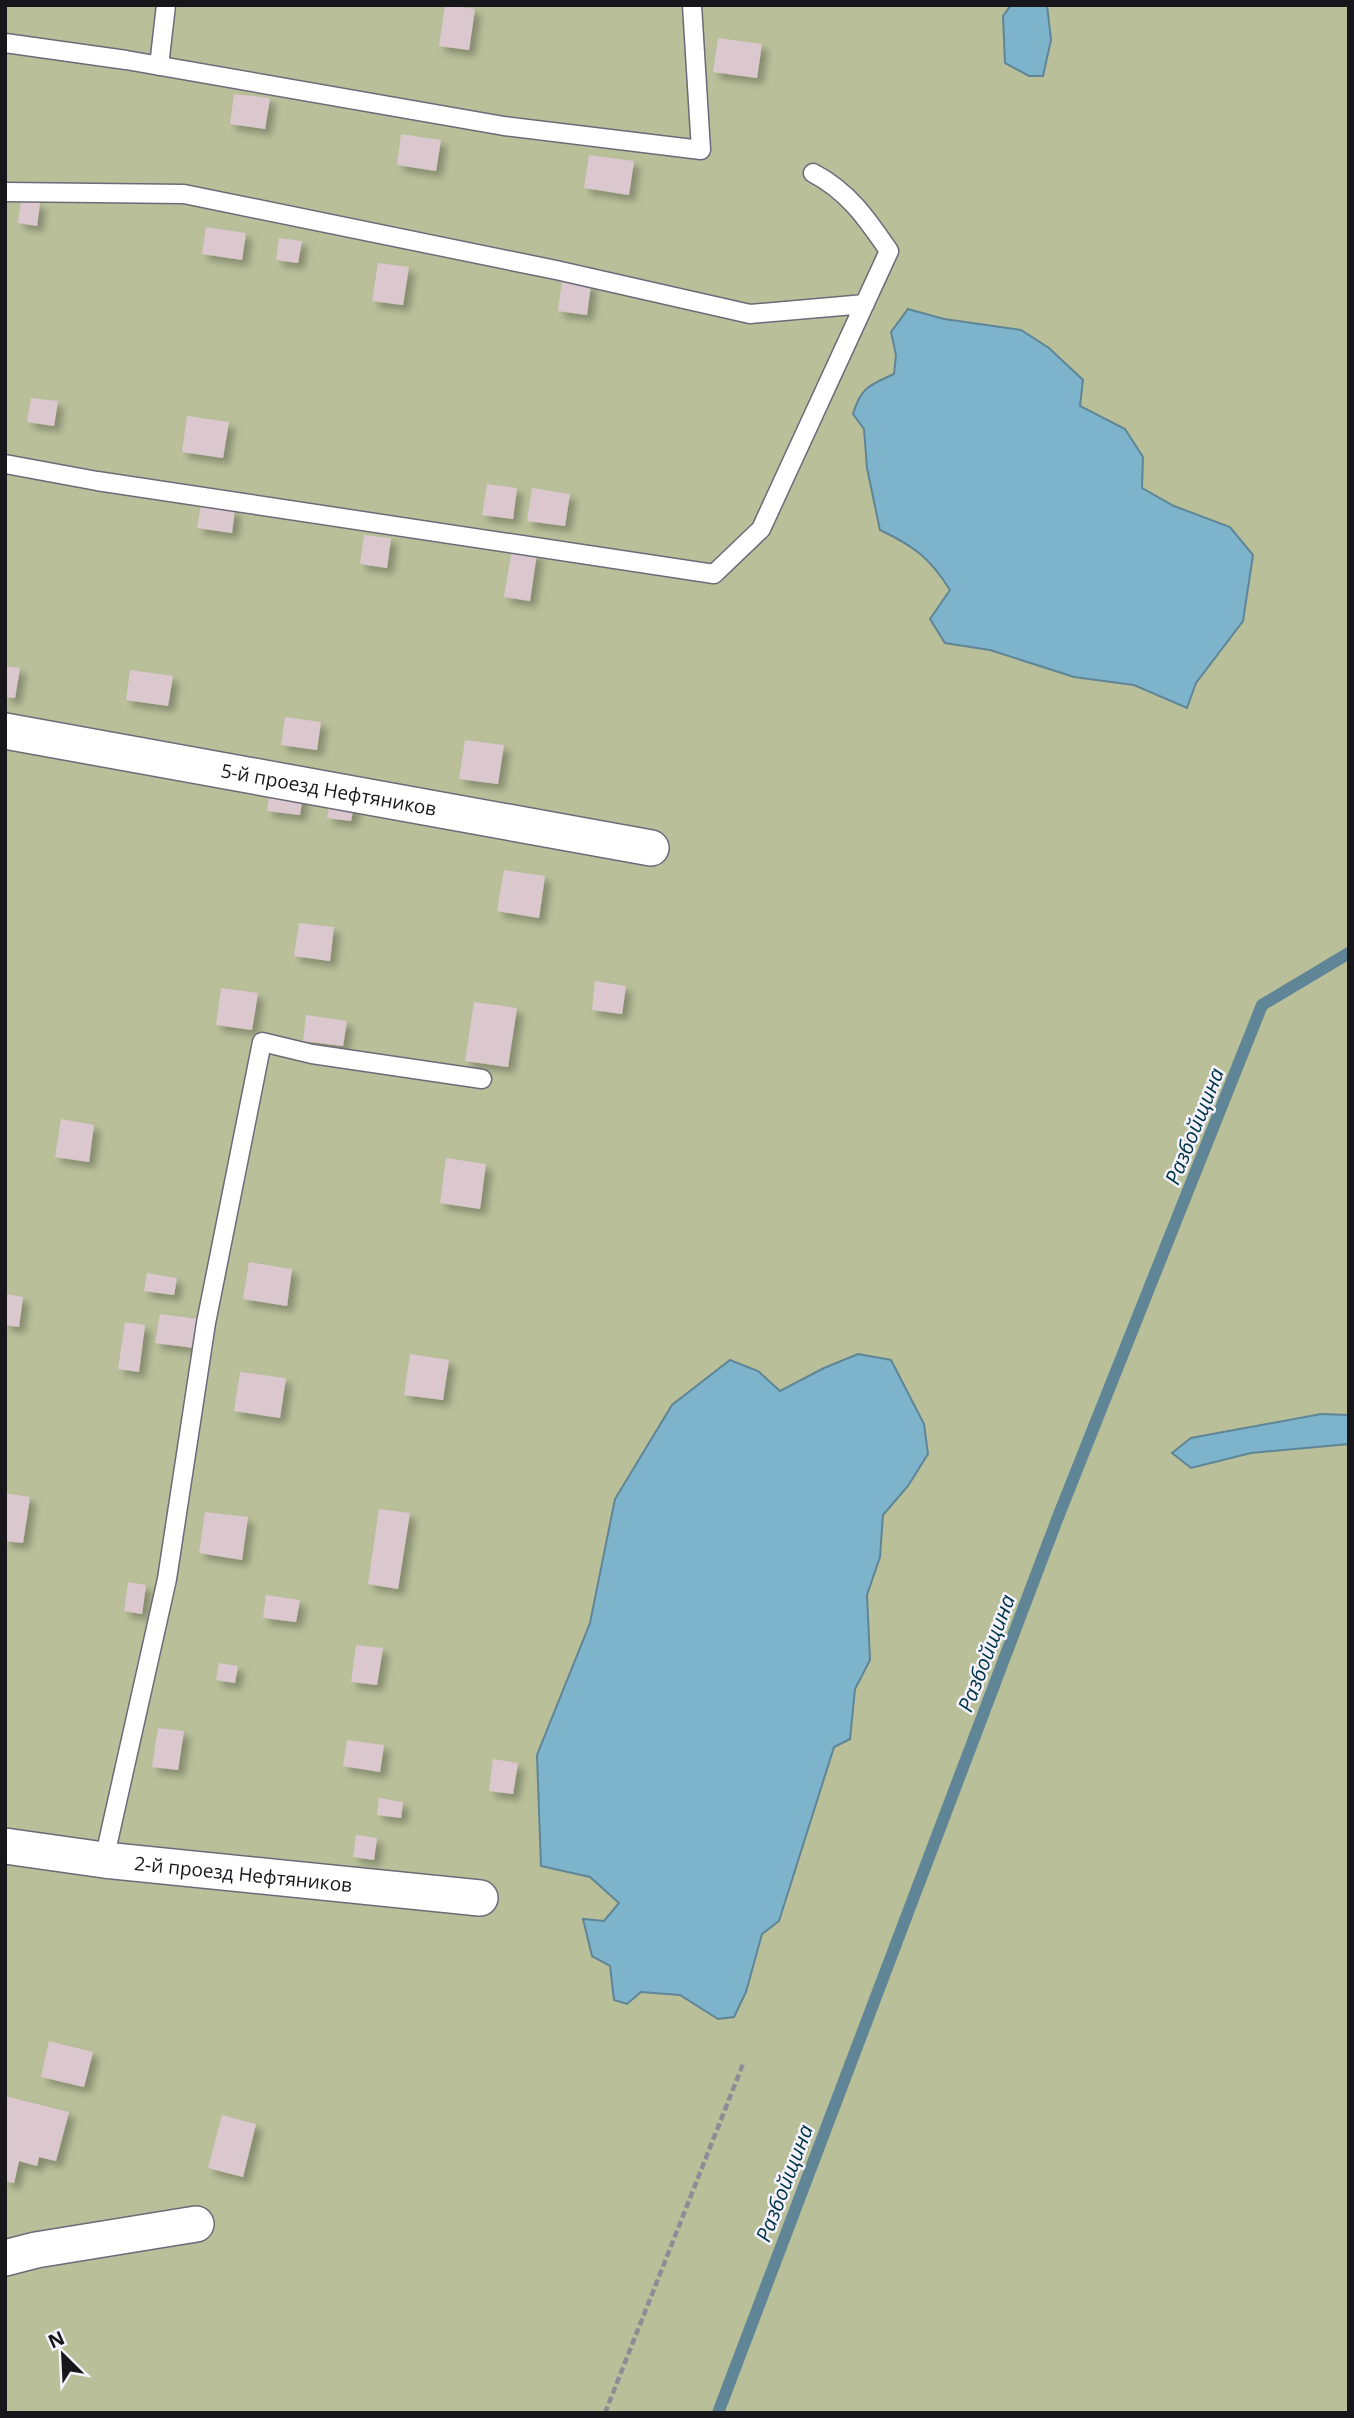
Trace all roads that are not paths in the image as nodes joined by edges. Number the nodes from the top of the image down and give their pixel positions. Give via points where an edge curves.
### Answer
1 (166, 5) edge
2 (692, 5) edge
3 (5, 43) edge
4 (159, 66) junction
5 (813, 173) dead end
6 (5, 192) edge
7 (865, 304) junction
8 (5, 464) edge
9 (5, 732) edge
10 (651, 848) dead end
11 (482, 1079) dead end
12 (5, 1846) edge
13 (104, 1860) junction
14 (480, 1898) dead end
15 (196, 2224) dead end
16 (5, 2258) edge

1 - 4 lane
2 - 4 lane via 701,150 504,126
3 - 4 lane
5 - 7 lane via 855,203 889,251
6 - 7 lane via 184,194 750,314
7 - 8 lane via 761,529 713,575
9 - 10 street, 5-й проезд Нефтяников
11 - 13 lane via 312,1054 262,1042 206,1322 167,1579
12 - 13 street, 2-й проезд Нефтяников
13 - 14 street, 2-й проезд Нефтяников
15 - 16 street

